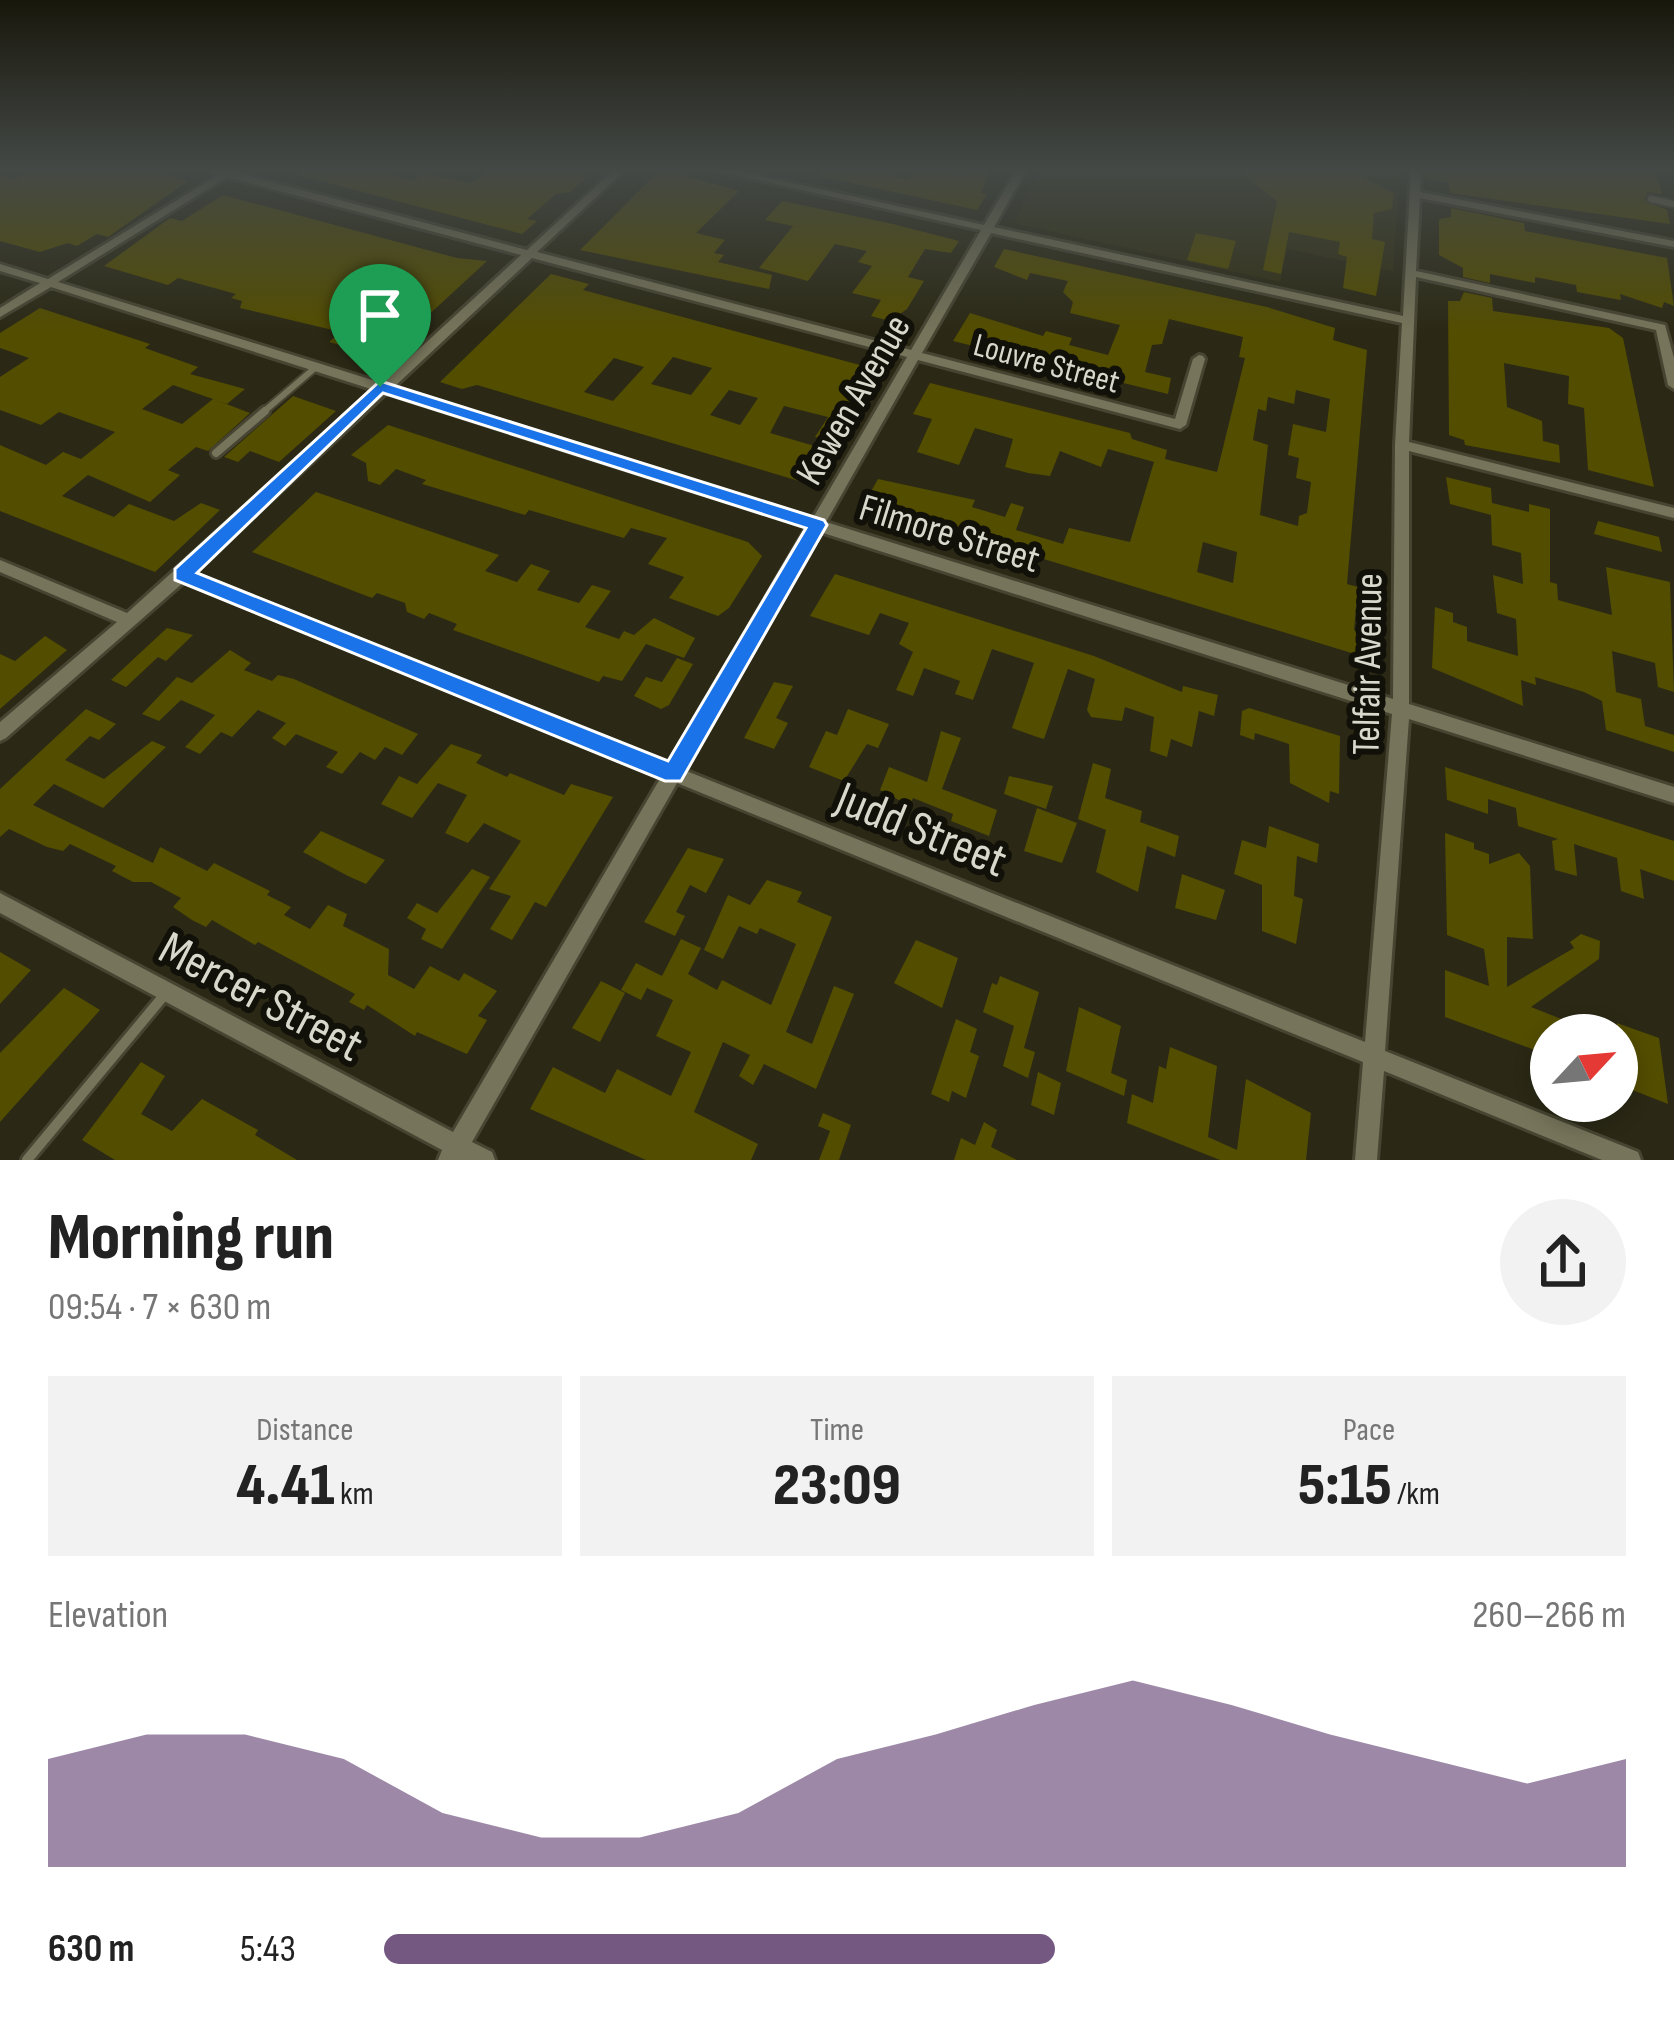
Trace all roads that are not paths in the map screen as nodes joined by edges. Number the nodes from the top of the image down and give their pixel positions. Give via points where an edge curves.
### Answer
1 (147, 223) edge
2 (415, 223) edge
3 (561, 223) edge
4 (957, 223) edge
5 (992, 223) edge
6 (1413, 223) edge
7 (1565, 223) edge
8 (988, 230) junction
9 (1674, 244) edge
10 (526, 254) junction
11 (0, 267) edge
12 (1411, 273) junction
13 (50, 283) junction
14 (0, 313) edge
15 (1407, 320) junction
16 (916, 356) junction
17 (1199, 359) dead end
18 (316, 367) junction
19 (1674, 385) edge
20 (380, 387) junction
21 (1402, 445) junction
22 (216, 453) dead end
23 (1674, 513) edge
24 (818, 525) junction
25 (0, 566) edge
26 (182, 575) junction
27 (129, 621) junction
28 (1401, 709) junction
29 (0, 734) edge
30 (673, 773) junction
31 (1674, 795) edge
32 (0, 903) edge
33 (167, 992) junction
34 (1374, 1057) junction
35 (453, 1153) edge
36 (27, 1160) edge
37 (484, 1160) edge
38 (1366, 1160) edge
39 (1630, 1160) edge

1 - 13 street
2 - 10 street, Louvre Street
3 - 10 street
4 - 8 street
5 - 8 street, Kewen Avenue
6 - 12 street, Telfair Avenue
7 - 9 street
8 - 15 street
8 - 16 street, Kewen Avenue
10 - 16 street, Louvre Street
10 - 20 street
11 - 13 street, Filmore Street
12 - 15 street, Telfair Avenue
12 - 19 street via 1661,328
13 - 14 street
13 - 18 street, Filmore Street
15 - 21 street, Telfair Avenue
16 - 17 street, Louvre Street via 1180,424
16 - 24 street, Kewen Avenue
18 - 20 street, Filmore Street
18 - 22 lane
20 - 24 street, Filmore Street
20 - 26 street
21 - 23 street
21 - 28 street, Telfair Avenue
24 - 28 street, Filmore Street
24 - 30 street, Kewen Avenue
25 - 27 street
26 - 27 street
26 - 30 street, Judd Street
27 - 29 street
28 - 31 street, Filmore Street
28 - 34 street, Telfair Avenue
30 - 34 street, Judd Street
30 - 35 street, Kewen Avenue
32 - 33 street, Mercer Street
33 - 35 street, Mercer Street
33 - 36 lane
34 - 38 street, Telfair Avenue
34 - 39 street, Judd Street
35 - 37 street, Mercer Street

